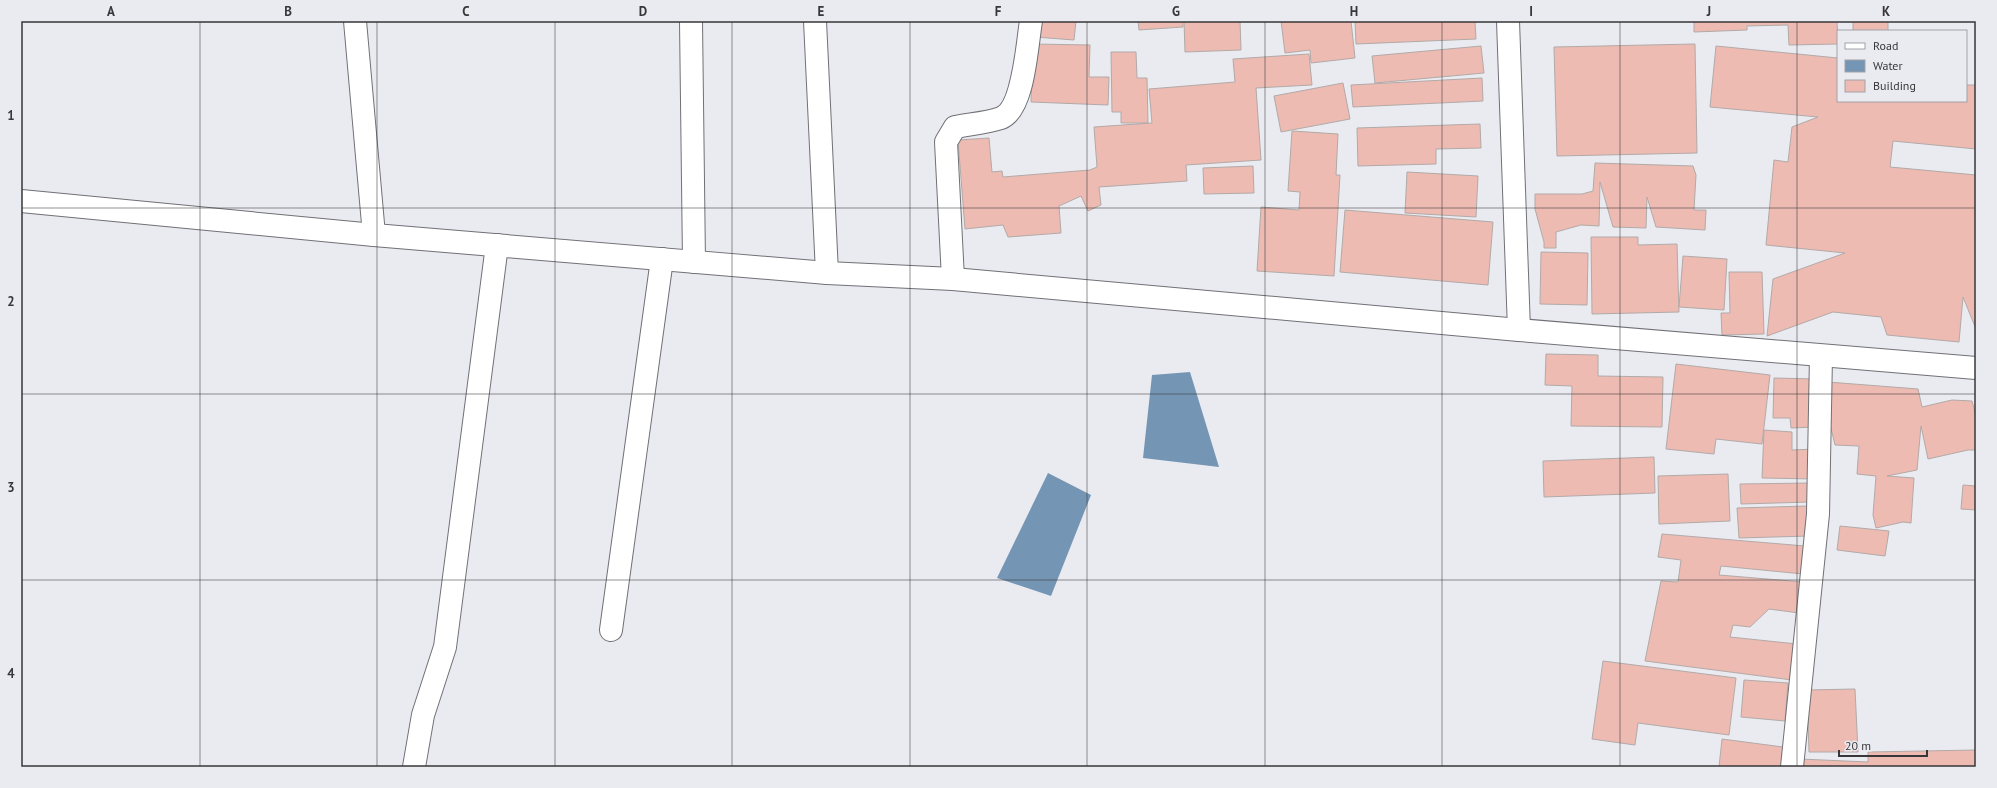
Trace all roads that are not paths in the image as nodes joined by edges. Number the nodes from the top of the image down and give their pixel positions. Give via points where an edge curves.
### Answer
1 (355, 21) edge
2 (690, 21) edge
3 (815, 21) edge
4 (1031, 21) edge
5 (1508, 21) edge
6 (21, 201) edge
7 (374, 235) junction
8 (497, 245) junction
9 (662, 259) junction
10 (694, 262) junction
11 (826, 273) junction
12 (953, 280) junction
13 (1519, 330) junction
14 (1821, 356) junction
15 (1976, 368) edge
16 (611, 630) dead end
17 (414, 767) edge
18 (1792, 767) edge

1 - 7 street
2 - 10 street
3 - 11 street
4 - 12 street via 1020,88 1012,110 1002,118 955,128 946,142
5 - 13 street
6 - 7 street
7 - 8 street
8 - 9 street
8 - 17 street via 447,640 423,715
9 - 10 street
9 - 16 street
10 - 11 street
11 - 12 street
12 - 13 street
13 - 14 street
14 - 15 street
14 - 18 street via 1818,514

